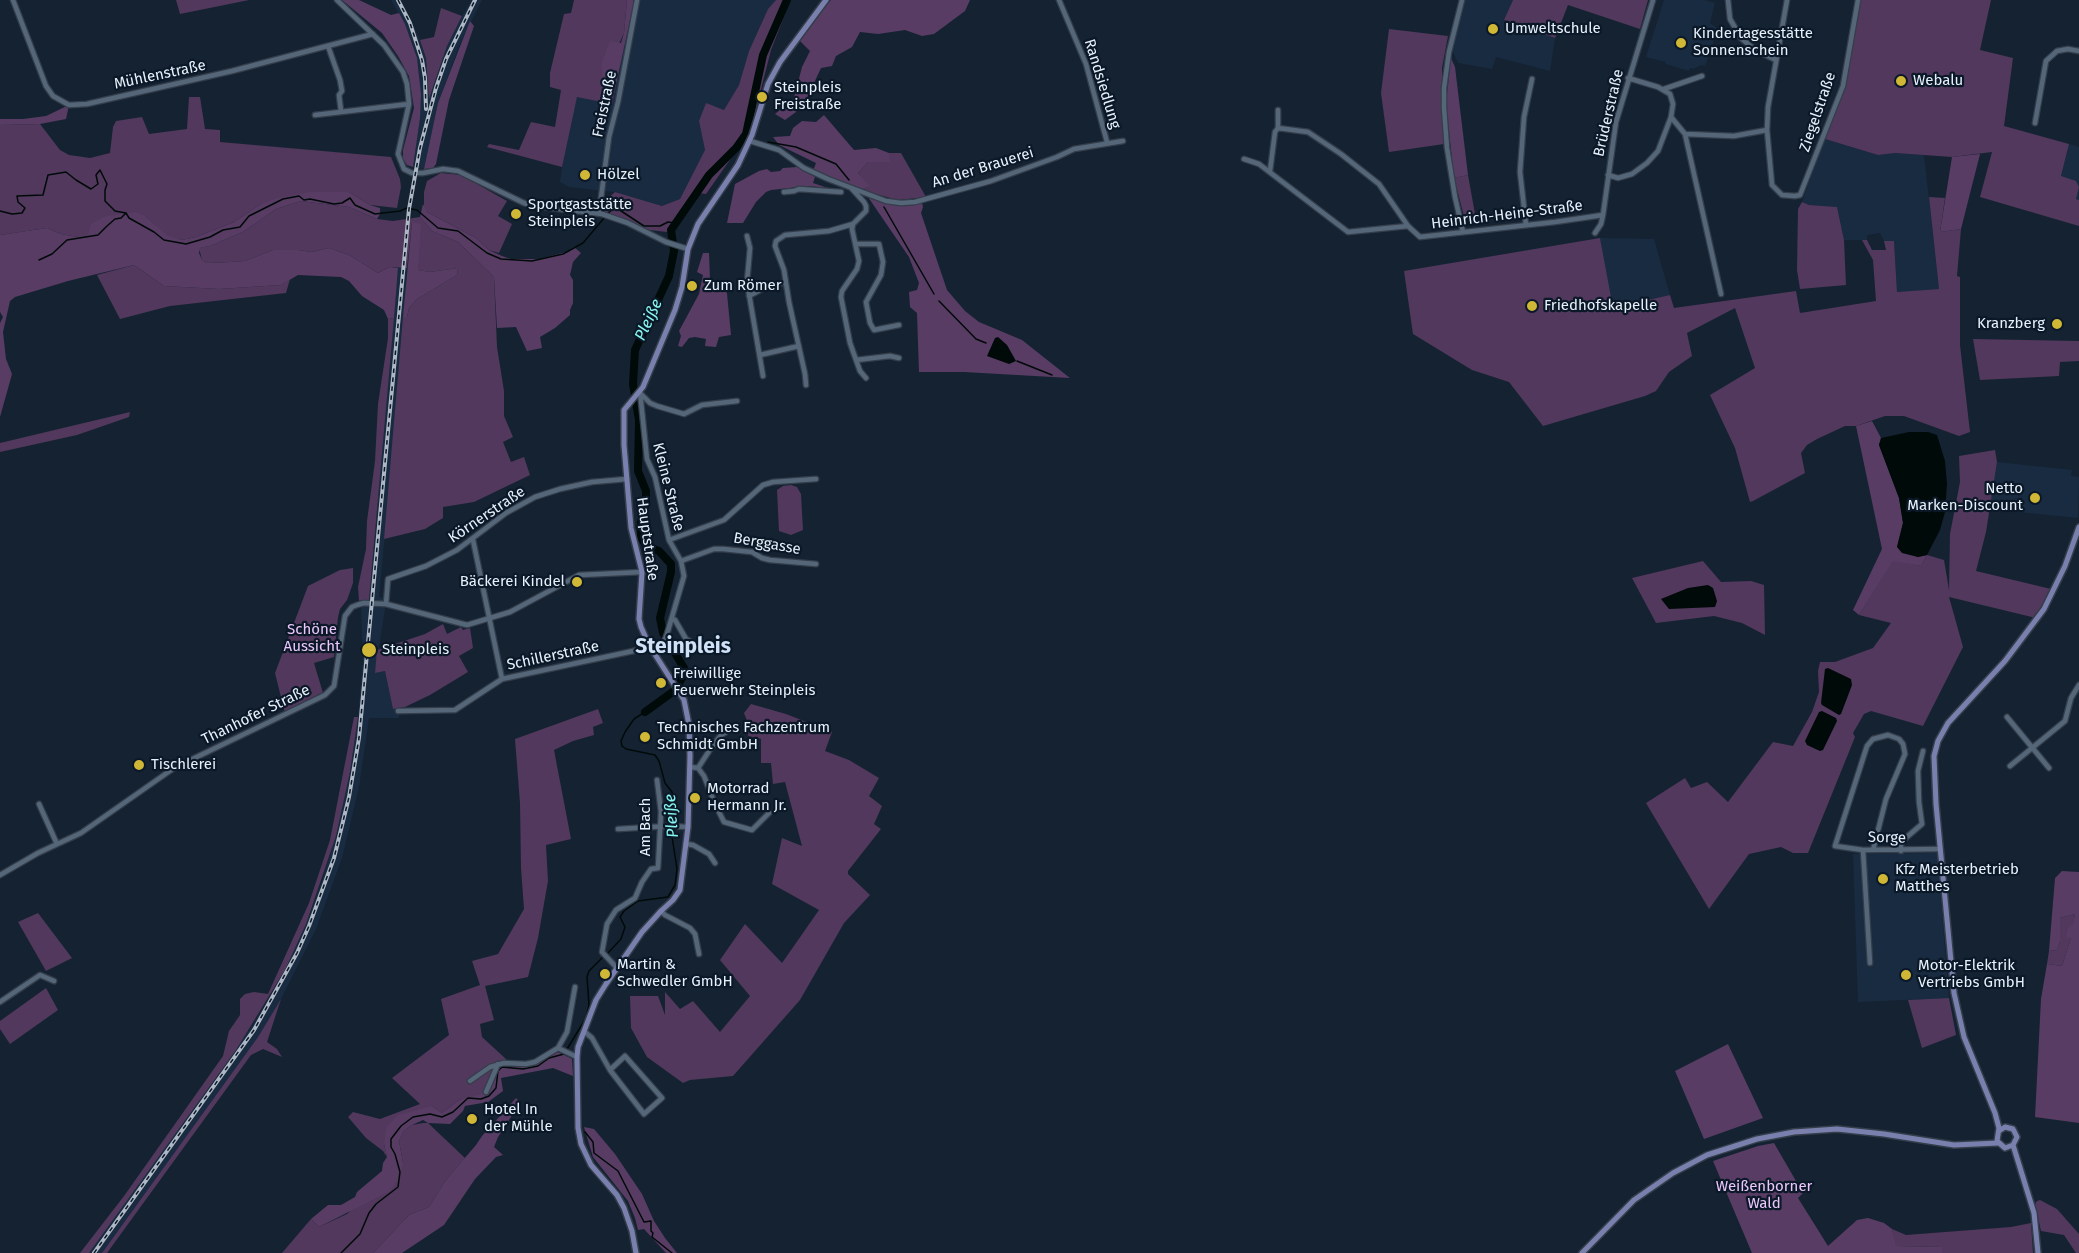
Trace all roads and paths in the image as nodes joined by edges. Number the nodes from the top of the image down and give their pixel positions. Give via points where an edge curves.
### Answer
1 (13, 0) edge
2 (337, 0) edge
3 (637, 0) edge
4 (826, 0) edge
5 (1059, 0) edge
6 (1462, 0) edge
7 (1653, 0) edge
8 (1728, 0) edge
9 (1787, 0) edge
10 (1858, 0) edge
11 (373, 34) junction
12 (328, 46) junction
13 (2079, 51) edge
14 (1776, 60) junction
15 (1701, 76) dead end
16 (1628, 78) junction
17 (1532, 79) dead end
18 (1664, 89) junction
19 (409, 104) junction
20 (1278, 110) dead end
21 (341, 111) junction
22 (315, 115) dead end
23 (1671, 117) junction
24 (2035, 123) dead end
25 (1278, 128) junction
26 (1767, 130) junction
27 (1685, 134) junction
28 (750, 141) junction
29 (1123, 141) dead end
30 (1107, 142) junction
31 (1244, 159) dead end
32 (1270, 171) junction
33 (1608, 176) junction
34 (840, 184) junction
35 (850, 187) junction
36 (784, 192) dead end
37 (601, 213) junction
38 (1603, 215) junction
39 (853, 224) junction
40 (1526, 225) junction
41 (1408, 226) junction
42 (1463, 232) junction
43 (1595, 233) dead end
44 (747, 236) dead end
45 (856, 244) junction
46 (688, 249) junction
47 (785, 282) junction
48 (1721, 294) dead end
49 (749, 296) junction
50 (899, 325) dead end
51 (799, 346) junction
52 (760, 355) junction
53 (899, 358) dead end
54 (856, 360) junction
55 (763, 376) dead end
56 (866, 378) dead end
57 (806, 385) dead end
58 (638, 393) junction
59 (737, 401) dead end
60 (627, 479) junction
61 (816, 479) dead end
62 (2079, 526) edge
63 (2077, 538) edge
64 (473, 540) junction
65 (669, 540) junction
66 (681, 561) junction
67 (816, 564) dead end
68 (642, 572) junction
69 (386, 604) junction
70 (489, 619) junction
71 (672, 619) junction
72 (693, 643) dead end
73 (646, 646) junction
74 (653, 651) junction
75 (502, 679) junction
76 (2079, 685) edge
77 (398, 711) dead end
78 (2007, 717) dead end
79 (726, 732) dead end
80 (2032, 747) junction
81 (1923, 751) dead end
82 (2010, 766) dead end
83 (690, 767) junction
84 (698, 768) junction
85 (2049, 768) dead end
86 (657, 780) dead end
87 (39, 804) dead end
88 (769, 813) dead end
89 (661, 826) junction
90 (688, 827) junction
91 (618, 829) dead end
92 (57, 844) junction
93 (686, 844) junction
94 (1940, 849) junction
95 (1863, 850) junction
96 (1873, 850) junction
97 (1901, 851) junction
98 (715, 862) dead end
99 (0, 875) edge
100 (661, 911) junction
101 (699, 954) dead end
102 (1870, 963) dead end
103 (617, 968) junction
104 (54, 981) dead end
105 (575, 987) dead end
106 (0, 1002) edge
107 (585, 1032) junction
108 (558, 1048) junction
109 (573, 1056) junction
110 (498, 1064) junction
111 (610, 1070) junction
112 (470, 1081) dead end
113 (486, 1092) dead end
114 (1995, 1113) junction
115 (2007, 1127) junction
116 (1998, 1133) junction
117 (1998, 1143) junction
118 (1979, 1144) junction
119 (2013, 1145) junction
120 (2005, 1148) junction
121 (2018, 1165) junction
122 (636, 1253) edge
123 (1582, 1253) edge
124 (2038, 1253) edge

1 - 12 street, Mühlenstraße via 46,86 53,96 69,105 232,71
2 - 11 street
3 - 37 street, Freistraße via 609,137
4 - 28 main road, Hauptstraße via 797,36 768,84
5 - 30 street, Randsiedlung via 1086,64
6 - 42 street via 1449,52 1444,108 1447,148
7 - 16 street, Brüderstraße
8 - 14 street via 1730,19 1741,38
9 - 14 street
10 - 26 street, Ziegelstraße via 1842,86 1800,195 1782,195 1772,185
11 - 12 street, Mühlenstraße
11 - 19 street via 403,72
12 - 21 street via 340,80
13 - 24 street via 2057,51 2046,61
14 - 26 street
15 - 18 street
16 - 18 street
16 - 33 street, Brüderstraße
17 - 40 street via 1524,117 1521,172
18 - 23 street via 1672,98
19 - 21 street
19 - 37 street via 398,154 401,165 412,173 458,171 534,206
20 - 25 street
21 - 22 street
23 - 27 street
23 - 33 street via 1658,151 1647,163 1632,174
25 - 32 street
25 - 41 street via 1308,132 1341,154 1379,184
26 - 27 street via 1734,136
27 - 48 street
28 - 34 street, An der Brauerei via 779,150 804,168
28 - 46 main road, Hauptstraße via 698,224
29 - 30 street, An der Brauerei
30 - 35 street, An der Brauerei via 1074,149 991,181 915,202 886,201
31 - 32 street
32 - 41 street via 1348,232
33 - 38 street, Brüderstraße
34 - 35 street, An der Brauerei
34 - 36 street via 839,191
35 - 39 street via 866,206
37 - 46 street
38 - 40 street, Heinrich-Heine-Straße
38 - 43 street, Brüderstraße
39 - 45 street
39 - 47 street via 829,231 780,236 776,246
40 - 42 street, Heinrich-Heine-Straße
41 - 42 street, Heinrich-Heine-Straße via 1424,238
44 - 49 street
45 - 50 street via 879,244 883,262 881,275 866,302 870,323 874,330
45 - 54 street via 857,269 841,297
46 - 58 main road, Hauptstraße via 681,293
47 - 49 street
47 - 51 street
49 - 52 street
51 - 52 street
51 - 57 street
52 - 55 street
53 - 54 street
54 - 56 street
58 - 59 street via 650,403 684,414 702,405
58 - 60 main road, Hauptstraße via 624,410
58 - 65 street, Kleine Straße via 645,447
60 - 64 street, Körnerstraße via 592,482 544,494 506,513
60 - 68 main road, Hauptstraße via 633,541
61 - 65 street via 763,485 724,520
62 - 63 main road
63 - 94 main road via 2057,586 2036,621 2005,662 1953,716 1938,741 1933,774
64 - 69 street, Körnerstraße via 426,566 388,579
64 - 70 street
65 - 66 street, Kleine Straße
66 - 67 street, Berggasse via 723,549 752,552 770,560
66 - 71 street via 684,576
68 - 70 street via 579,575
68 - 73 main road, Hauptstraße via 639,618
69 - 70 street via 467,625
69 - 92 street, Thanhofer Straße via 364,603 352,607 345,616 334,686 325,695 174,768 81,833
70 - 75 street
71 - 72 street
71 - 74 street via 664,642
73 - 74 main road, Hauptstraße
73 - 75 street, Schillerstraße
74 - 83 main road, Hauptstraße via 684,700
75 - 77 street, Schillerstraße via 455,710
76 - 80 street via 2065,720
78 - 80 street
79 - 84 street
80 - 82 street
80 - 85 street
81 - 97 street via 1918,771 1922,824 1901,842
83 - 84 street
83 - 90 main road, Hauptstraße
84 - 88 street via 724,822 752,830
86 - 89 street, Am Bach
87 - 92 street
89 - 90 street
89 - 91 street
89 - 103 street, Am Bach via 658,868 651,868 635,898 616,910 607,924 602,952
90 - 93 main road, Hauptstraße
92 - 99 street, Thanhofer Straße
93 - 98 street via 709,854
93 - 100 main road, Hauptstraße via 680,890
94 - 97 street, Sorge
94 - 114 main road via 1957,1011
95 - 96 street, Sorge
95 - 96 street, Sorge via 1835,846 1867,746 1873,739 1888,735 1899,739 1905,754 1886,799
95 - 102 street
96 - 97 street, Sorge
100 - 101 street via 690,928
100 - 103 main road, Hauptstraße
103 - 107 main road, Hauptstraße via 596,1000
104 - 106 street via 40,975
105 - 108 street via 567,1032
107 - 109 main road, Hauptstraße
107 - 111 street
108 - 109 street
108 - 110 street via 535,1062
109 - 122 main road, Hauptstraße via 581,1144 591,1165 624,1208
110 - 112 street
110 - 113 street
111 - 111 street via 644,1114 662,1098 625,1056
114 - 115 main road
114 - 116 main road
115 - 116 main road
115 - 119 main road via 2016,1134
116 - 117 main road
116 - 118 main road
117 - 118 main road
117 - 120 main road
118 - 123 main road via 1939,1143 1837,1129 1757,1138 1707,1155 1673,1173 1634,1200
119 - 120 main road
119 - 121 main road
120 - 121 main road
121 - 124 main road via 2031,1202

